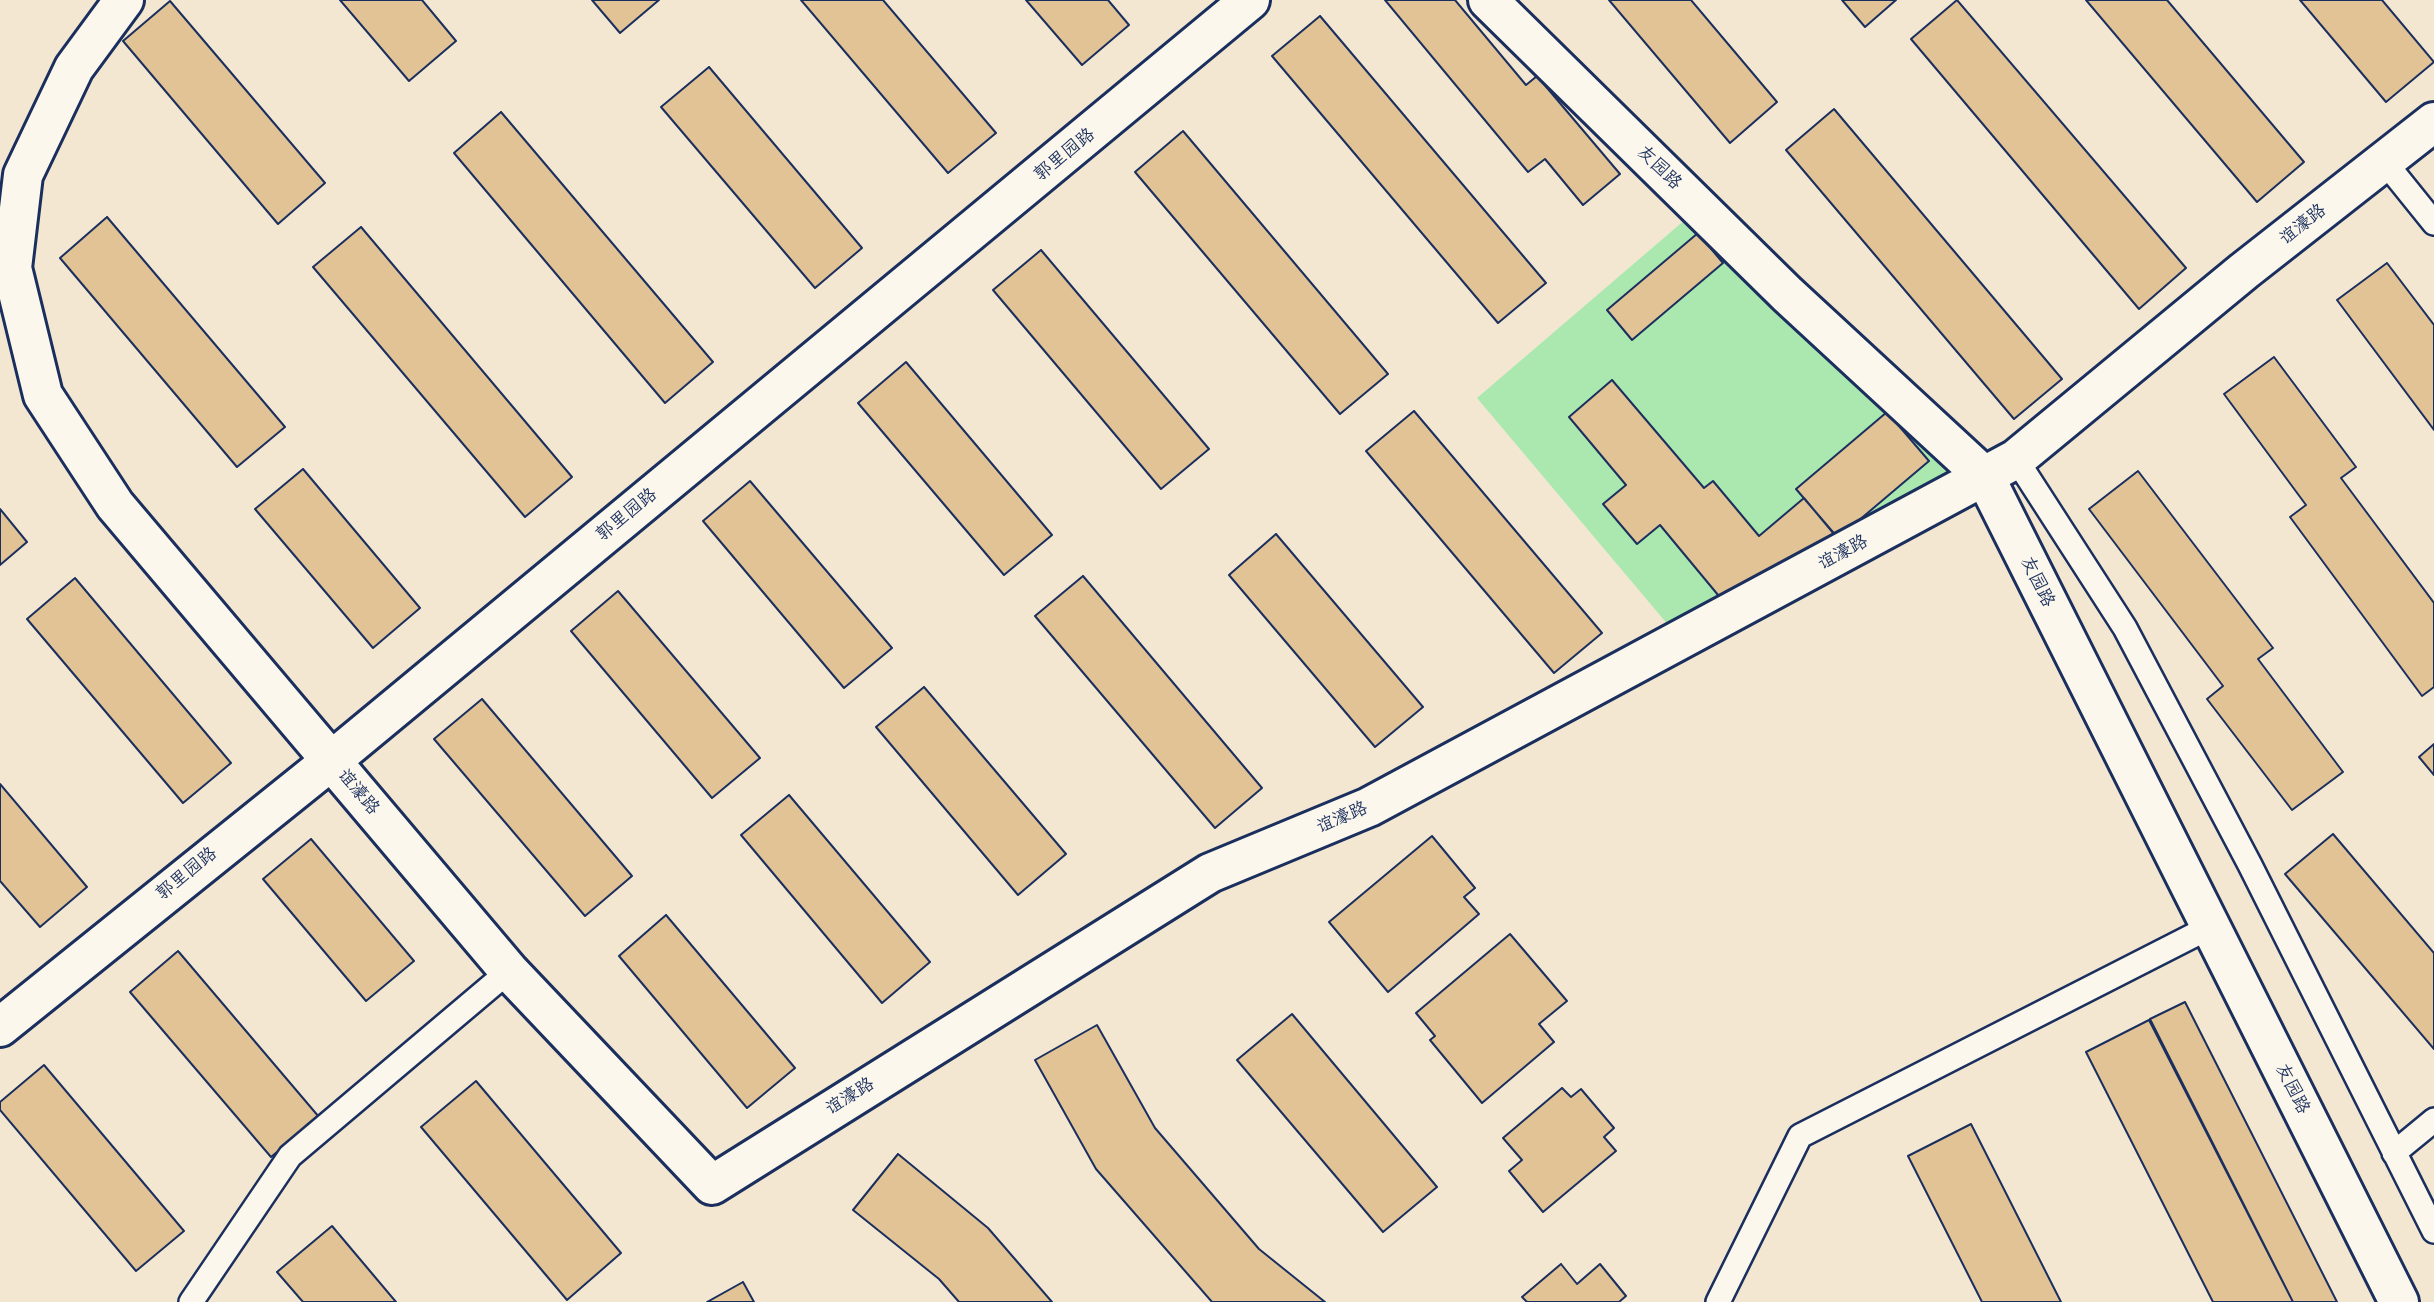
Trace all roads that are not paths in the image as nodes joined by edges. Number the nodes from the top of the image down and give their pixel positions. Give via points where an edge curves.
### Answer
1 (124, 0) edge
2 (1250, 0) edge
3 (1488, 0) edge
4 (2434, 122) edge
5 (2384, 161) junction
6 (2434, 223) edge
7 (2000, 468) junction
8 (331, 761) junction
9 (2210, 927) junction
10 (509, 971) junction
11 (0, 1027) edge
12 (2434, 1120) edge
13 (2395, 1153) junction
14 (2434, 1231) edge
15 (191, 1302) edge
16 (1718, 1302) edge
17 (2399, 1302) edge

1 - 8 street, 谊濠路 via 74,68 23,175 12,268 43,395 115,505
2 - 8 street, 郭里园路
3 - 7 street, 友园路 via 1787,294
4 - 5 street, 谊濠路
5 - 6 lane
5 - 7 street, 谊濠路
7 - 9 street, 友园路
7 - 10 street, 谊濠路 via 1369,807 1210,873 712,1185
7 - 13 lane via 2125,628
8 - 10 street, 谊濠路
8 - 11 street, 郭里园路
9 - 16 lane via 1800,1136
9 - 17 street, 友园路
10 - 15 lane via 290,1156
12 - 13 lane
13 - 14 lane

